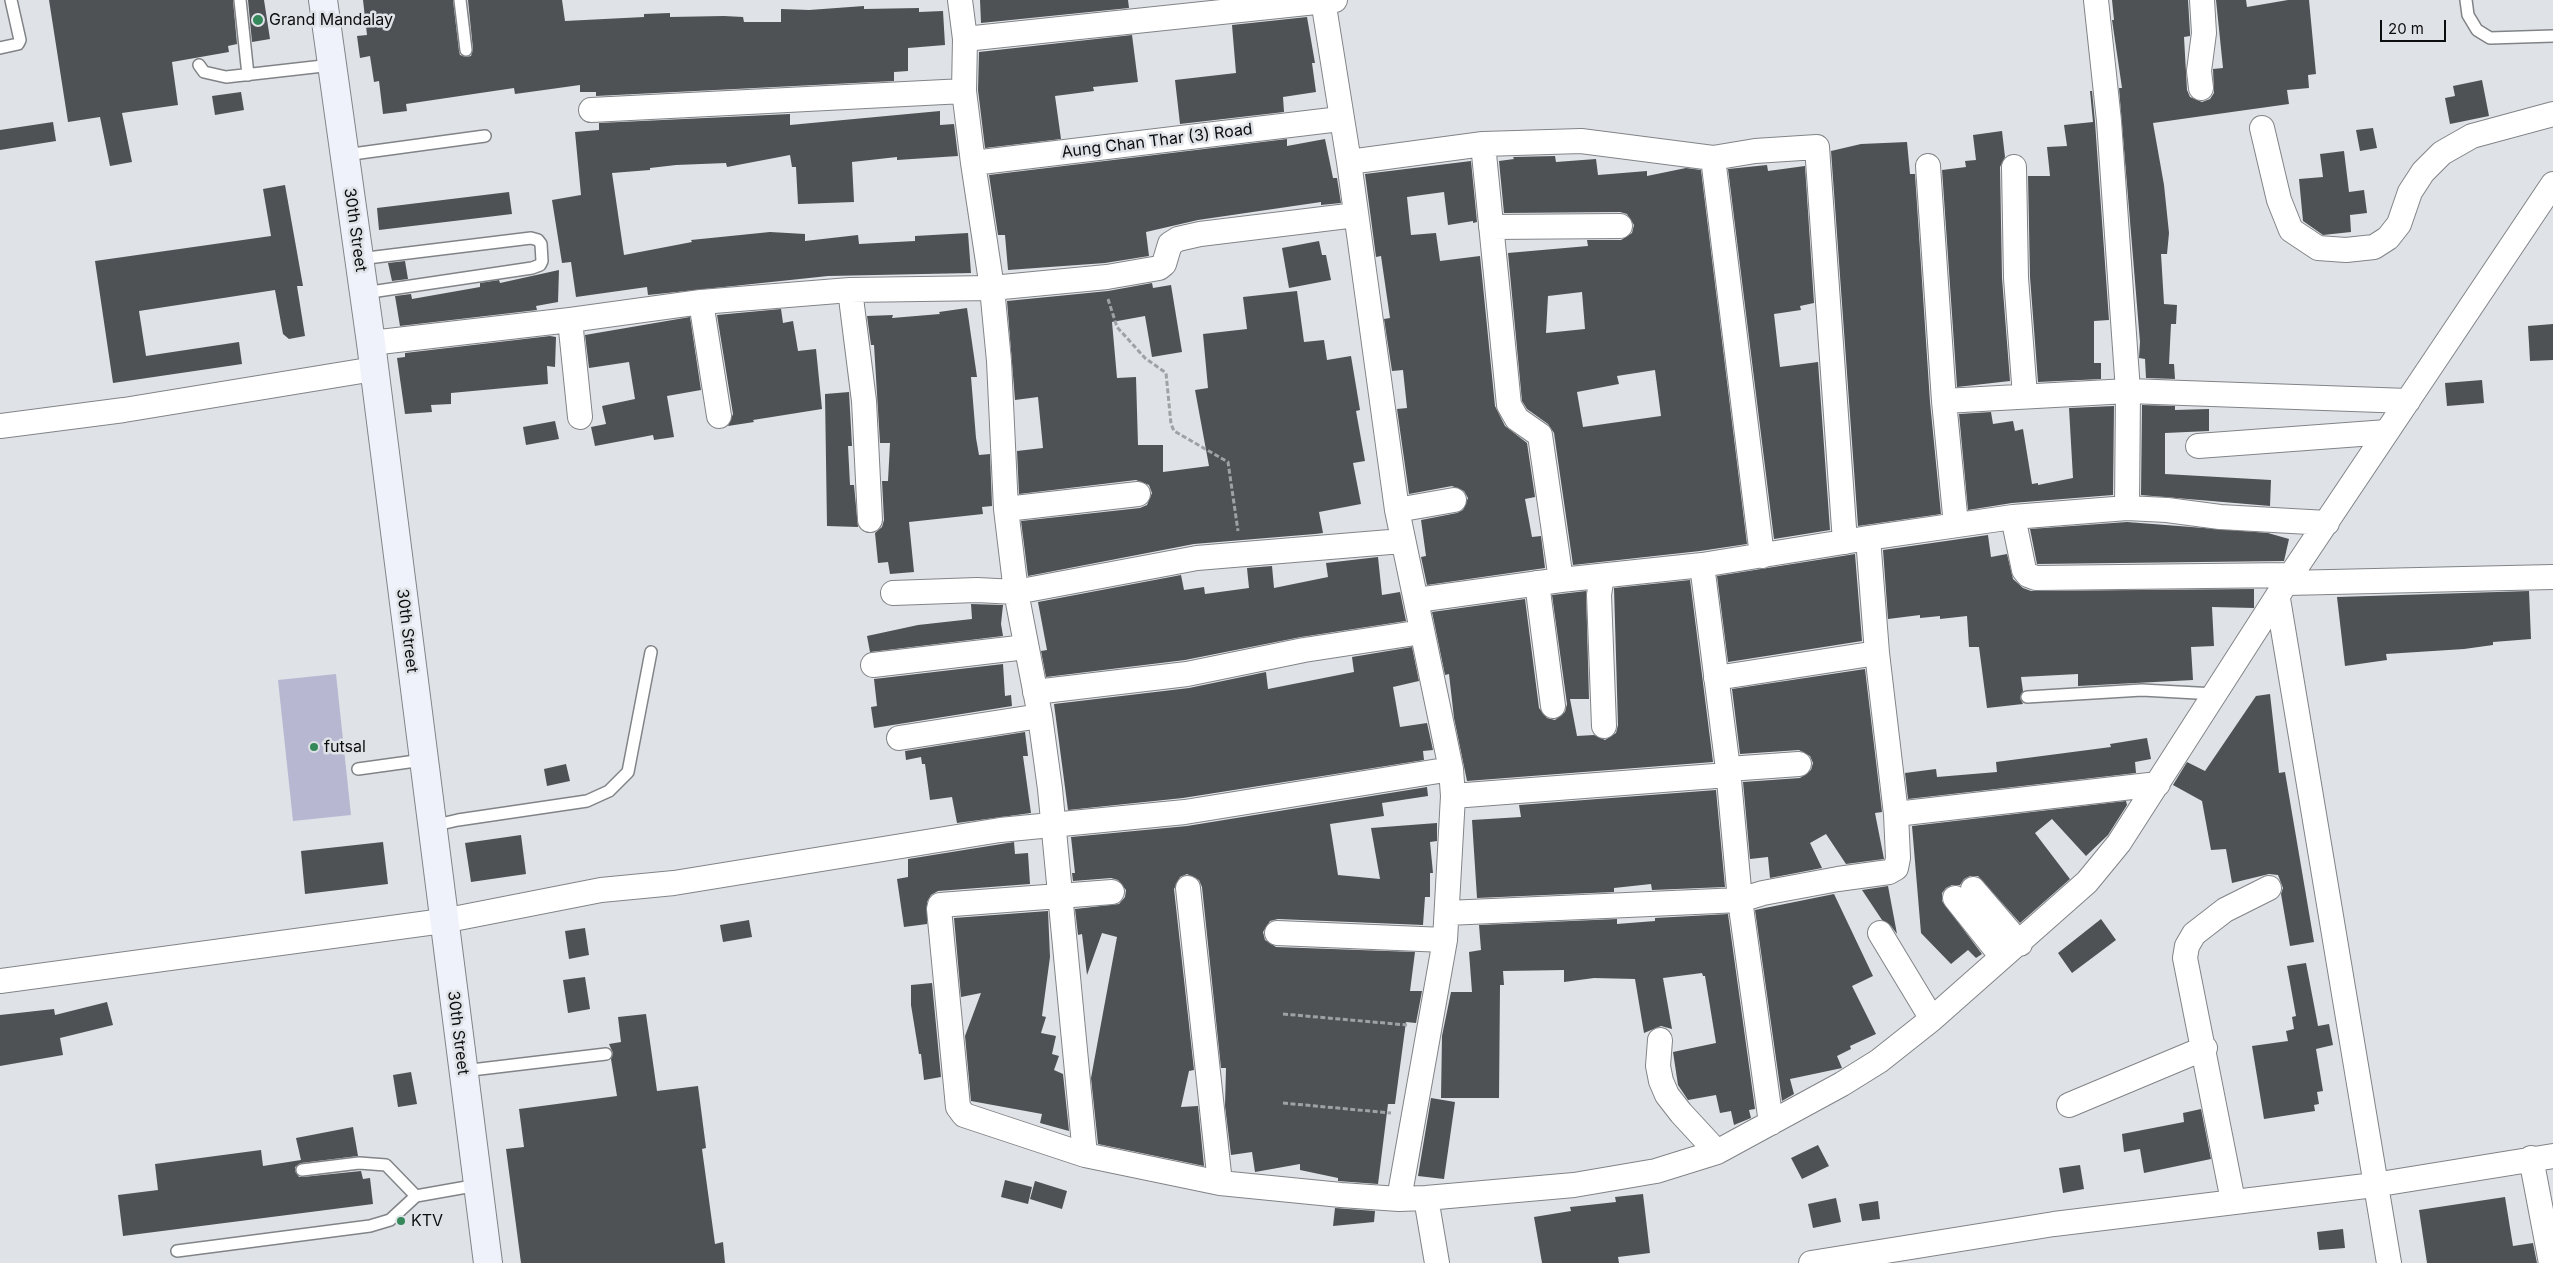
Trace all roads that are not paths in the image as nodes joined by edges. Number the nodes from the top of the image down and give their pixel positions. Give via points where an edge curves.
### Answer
1 (11, 0) edge
2 (240, 0) edge
3 (324, 0) edge
4 (460, 0) edge
5 (960, 0) edge
6 (1327, 0) edge
7 (2096, 0) edge
8 (2202, 0) edge
9 (2466, 0) edge
10 (2553, 36) edge
11 (965, 39) junction
12 (0, 48) edge
13 (466, 50) dead end
14 (199, 65) dead end
15 (332, 65) junction
16 (248, 75) junction
17 (2201, 88) dead end
18 (964, 92) junction
19 (591, 110) dead end
20 (2553, 114) edge
21 (1340, 119) junction
22 (2262, 128) dead end
23 (486, 136) dead end
24 (1483, 144) junction
25 (345, 155) junction
26 (1713, 158) junction
27 (1349, 162) junction
28 (972, 163) junction
29 (1928, 166) dead end
30 (2014, 167) dead end
31 (2553, 184) edge
32 (1356, 215) junction
33 (1620, 226) dead end
34 (1491, 227) junction
35 (359, 259) junction
36 (992, 288) junction
37 (850, 290) junction
38 (364, 293) junction
39 (701, 302) junction
40 (570, 320) junction
41 (371, 343) junction
42 (374, 369) junction
43 (2128, 391) junction
44 (2025, 396) junction
45 (1944, 401) junction
46 (2408, 401) junction
47 (719, 416) dead end
48 (580, 417) dead end
49 (0, 426) edge
50 (2387, 432) junction
51 (2198, 446) dead end
52 (1138, 494) dead end
53 (1454, 500) dead end
54 (2127, 508) junction
55 (1006, 510) junction
56 (1397, 510) junction
57 (2014, 518) junction
58 (870, 520) dead end
59 (2326, 523) junction
60 (1956, 525) junction
61 (1856, 540) junction
62 (1402, 542) junction
63 (1762, 556) junction
64 (1702, 565) junction
65 (1602, 576) junction
66 (2553, 577) edge
67 (1561, 580) junction
68 (1537, 583) junction
69 (2285, 586) junction
70 (1016, 592) junction
71 (893, 593) dead end
72 (1417, 600) junction
73 (1422, 632) junction
74 (1026, 648) junction
75 (651, 652) dead end
76 (1877, 653) junction
77 (872, 665) dead end
78 (1716, 678) junction
79 (1035, 692) junction
80 (2217, 694) junction
81 (2027, 697) dead end
82 (1553, 706) dead end
83 (1040, 716) junction
84 (1604, 726) dead end
85 (899, 738) dead end
86 (423, 760) junction
87 (1798, 764) dead end
88 (358, 769) dead end
89 (1451, 770) junction
90 (1728, 772) junction
91 (2158, 784) junction
92 (1453, 796) junction
93 (1896, 814) junction
94 (1052, 825) junction
95 (431, 826) junction
96 (1188, 888) dead end
97 (2269, 888) dead end
98 (1112, 892) dead end
99 (1964, 894) dead end
100 (1059, 897) junction
101 (1740, 900) junction
102 (1447, 913) junction
103 (443, 921) junction
104 (1880, 933) dead end
105 (1277, 934) dead end
106 (1444, 940) junction
107 (2011, 951) junction
108 (0, 981) edge
109 (1932, 1019) junction
110 (1660, 1040) dead end
111 (2205, 1048) junction
112 (606, 1054) dead end
113 (463, 1071) junction
114 (2069, 1105) dead end
115 (1771, 1123) junction
116 (1717, 1152) junction
117 (1085, 1156) junction
118 (2542, 1157) edge
119 (302, 1170) dead end
120 (1220, 1184) junction
121 (2374, 1184) junction
122 (478, 1185) junction
123 (416, 1196) junction
124 (1399, 1198) junction
125 (1426, 1198) junction
126 (2234, 1201) junction
127 (177, 1251) dead end
128 (488, 1263) edge
129 (1437, 1263) edge
130 (1811, 1263) edge
131 (2389, 1263) edge
132 (2551, 1263) edge

1 - 12 lane via 20,40 18,44
2 - 16 lane
3 - 15 main road, 30th Street
4 - 13 lane
5 - 11 street
6 - 11 street
6 - 21 street
7 - 43 street via 2109,120
8 - 17 street
9 - 10 lane via 2468,14 2477,30 2490,38
11 - 18 street
14 - 16 lane via 204,72 214,75
15 - 16 lane
15 - 25 main road, 30th Street
18 - 19 street
18 - 28 street
20 - 22 street via 2472,136 2442,152 2410,192 2399,224 2388,238 2374,247 2346,250 2318,248 2291,230 2279,200
21 - 27 street
21 - 28 street, Aung Chan Thar (3) Road
23 - 25 lane
24 - 26 street via 1581,141
24 - 27 street
24 - 34 street
25 - 35 main road, 30th Street
26 - 61 street via 1755,151 1817,147
26 - 63 street
27 - 32 street
28 - 36 street
29 - 45 street
30 - 44 street via 2016,278
31 - 46 street
32 - 36 street via 1178,239 1170,244 1164,264 1159,268
32 - 56 street
33 - 34 street
34 - 67 street via 1509,405 1517,419 1540,435
35 - 38 main road, 30th Street
35 - 38 lane via 530,238 541,244 542,260 540,265 532,268
36 - 37 street
36 - 55 street
37 - 39 street
37 - 58 street via 864,401
38 - 41 main road, 30th Street
39 - 40 street
39 - 47 street
40 - 41 street
40 - 48 street
41 - 42 main road, 30th Street
42 - 49 street via 124,410
42 - 86 main road, 30th Street
43 - 44 street
43 - 46 street
43 - 54 street
44 - 45 street
45 - 60 street
46 - 50 street
50 - 51 street
50 - 59 street
52 - 55 street
53 - 56 street
54 - 57 street
54 - 59 street
55 - 70 street
56 - 62 street
57 - 60 street
57 - 69 street via 2024,570 2036,578
59 - 69 street
60 - 61 street
61 - 63 street
61 - 76 street
62 - 70 street via 1197,558
62 - 72 street
63 - 64 street
64 - 65 street
64 - 78 street
65 - 67 street
65 - 84 street via 1599,595
66 - 69 street
67 - 68 street
68 - 72 street
68 - 82 street
69 - 80 street
69 - 121 street
70 - 71 street
70 - 74 street
72 - 73 street
73 - 79 street via 1304,650 1187,674
73 - 89 street
74 - 77 street
74 - 79 street
75 - 95 lane via 628,772 609,791 588,802
76 - 78 street
76 - 93 street
78 - 90 street
79 - 83 street
80 - 81 lane via 2142,690
80 - 91 street
83 - 85 street
83 - 94 street
86 - 88 lane
86 - 95 main road, 30th Street
87 - 90 street
89 - 92 street
89 - 94 street via 1185,812
90 - 92 street
90 - 101 street
91 - 93 street
91 - 107 street via 2119,843 2087,882
92 - 102 street
93 - 101 street via 1898,858 1896,868 1889,872 1763,893
94 - 100 street
94 - 103 street via 1000,830 674,883 601,890
95 - 103 main road, 30th Street
96 - 120 street
97 - 111 street via 2225,910 2194,934 2187,946 2185,958
98 - 100 street
99 - 107 street
100 - 117 street
100 - 117 street via 940,905 958,1107 964,1114
101 - 102 street
101 - 115 street
102 - 106 street
103 - 108 street
103 - 113 main road, 30th Street
104 - 109 street
105 - 106 street
106 - 124 street
107 - 109 street
109 - 115 street via 1879,1061
110 - 116 street via 1658,1066 1667,1094 1680,1113
111 - 114 street
111 - 126 street
112 - 113 lane
113 - 122 main road, 30th Street
115 - 116 street
116 - 125 street via 1656,1172 1574,1185
117 - 120 street
118 - 121 street
118 - 132 street
119 - 123 lane via 359,1163 386,1165
120 - 124 street via 1341,1196
121 - 126 street
121 - 131 street
122 - 123 lane
122 - 128 main road, 30th Street
123 - 127 lane via 390,1220 370,1226
124 - 125 street
125 - 129 street
126 - 130 street via 2054,1224

